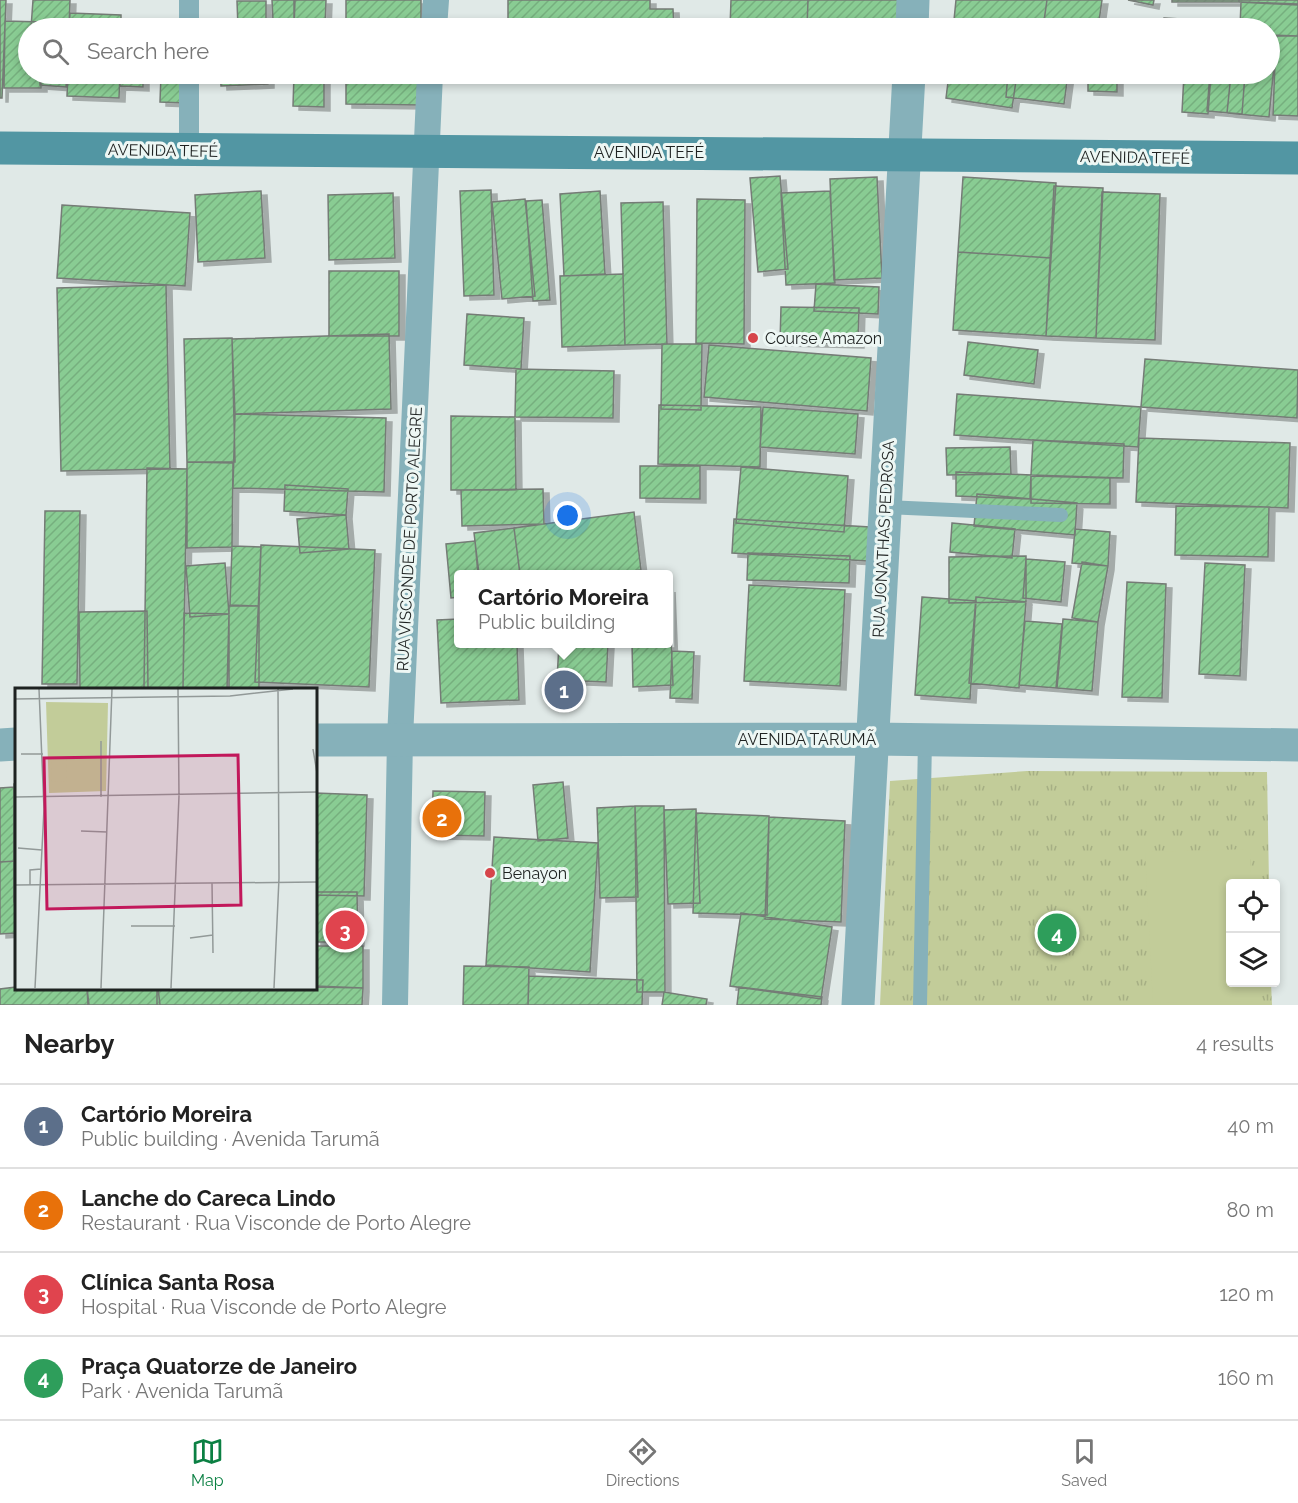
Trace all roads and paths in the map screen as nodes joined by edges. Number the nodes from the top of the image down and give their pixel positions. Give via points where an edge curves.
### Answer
1 (189, 0) edge
2 (436, 0) edge
3 (913, 0) edge
4 (189, 18) edge
5 (435, 18) edge
6 (912, 18) edge
7 (189, 84) edge
8 (429, 84) edge
9 (908, 84) edge
10 (0, 148) edge
11 (189, 151) junction
12 (426, 151) junction
13 (903, 153) junction
14 (1298, 158) edge
15 (884, 507) junction
16 (1060, 515) dead end
17 (400, 739) junction
18 (873, 739) junction
19 (316, 740) edge
20 (925, 740) junction
21 (15, 744) edge
22 (0, 745) edge
23 (1298, 745) edge
24 (395, 1005) edge
25 (858, 1005) edge
26 (920, 1005) edge

1 - 4 street
2 - 5 street
3 - 6 street
7 - 11 street
8 - 12 street, RUA VISCONDE DE PORTO ALEGRE
9 - 13 street, RUA JONATHAS PEDROSA
10 - 11 main road, AVENIDA TEFÉ
11 - 12 main road, AVENIDA TEFÉ
12 - 13 main road, AVENIDA TEFÉ
12 - 17 street, RUA VISCONDE DE PORTO ALEGRE
13 - 14 main road, AVENIDA TEFÉ
13 - 15 street, RUA JONATHAS PEDROSA
15 - 16 lane
15 - 18 street, RUA JONATHAS PEDROSA
17 - 18 street, AVENIDA TARUMÃ
17 - 19 street, AVENIDA TARUMÃ
17 - 24 street, RUA VISCONDE DE PORTO ALEGRE
18 - 20 street, AVENIDA TARUMÃ
18 - 25 street, RUA JONATHAS PEDROSA
20 - 23 street, AVENIDA TARUMÃ
20 - 26 lane
21 - 22 street

